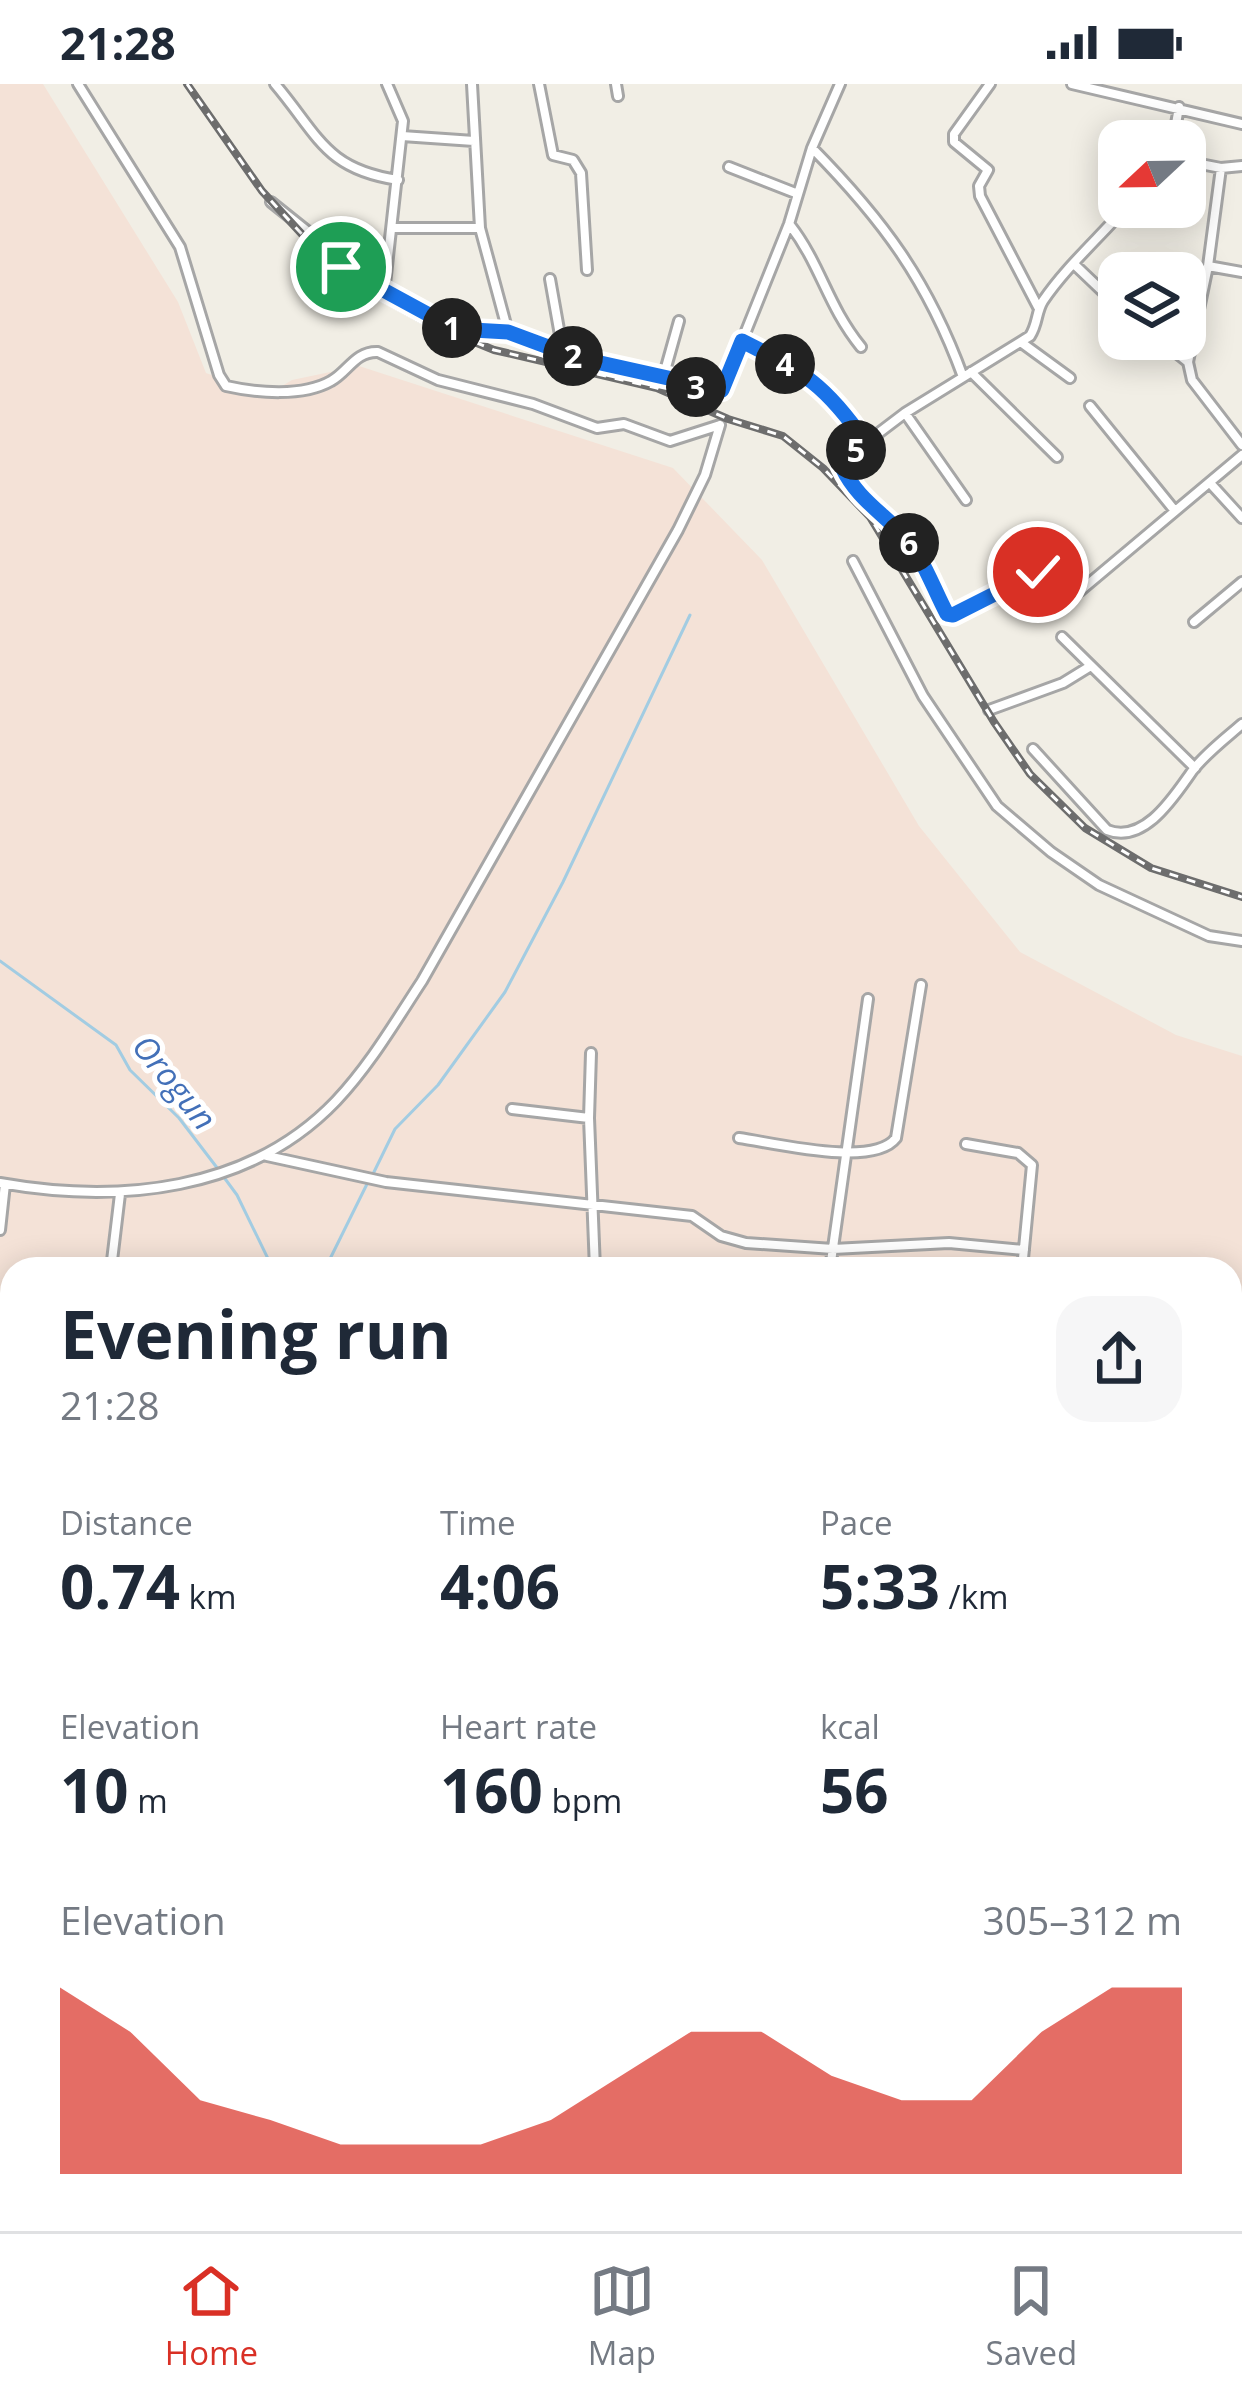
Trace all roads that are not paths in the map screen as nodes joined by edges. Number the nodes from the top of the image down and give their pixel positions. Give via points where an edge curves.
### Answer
1 (78, 84) edge
2 (275, 84) edge
3 (387, 84) edge
4 (472, 84) edge
5 (539, 84) edge
6 (616, 84) edge
7 (840, 84) edge
8 (990, 84) edge
9 (1072, 84) edge
10 (618, 96) dead end
11 (1179, 107) junction
12 (1177, 120) edge
13 (1242, 124) edge
14 (402, 136) junction
15 (474, 141) junction
16 (812, 148) junction
17 (1206, 165) edge
18 (1242, 166) edge
19 (729, 167) dead end
20 (1221, 168) junction
21 (398, 180) junction
22 (798, 194) junction
23 (271, 202) dead end
24 (790, 224) junction
25 (480, 227) junction
26 (393, 228) junction
27 (1108, 228) edge
28 (1075, 265) junction
29 (1208, 266) junction
30 (587, 270) dead end
31 (1242, 272) edge
32 (550, 278) dead end
33 (1098, 287) edge
34 (384, 293) junction
35 (1039, 307) junction
36 (679, 321) dead end
37 (508, 332) junction
38 (742, 341) junction
39 (1022, 343) junction
40 (861, 347) dead end
41 (563, 353) junction
42 (1185, 360) edge
43 (1188, 362) junction
44 (967, 375) junction
45 (663, 378) junction
46 (1070, 378) dead end
47 (1090, 406) dead end
48 (905, 412) junction
49 (866, 443) junction
50 (1242, 445) edge
51 (1242, 454) edge
52 (1057, 457) dead end
53 (1210, 483) junction
54 (966, 500) dead end
55 (1175, 511) junction
56 (1242, 518) edge
57 (853, 561) dead end
58 (1242, 582) edge
59 (1194, 622) dead end
60 (1062, 637) dead end
61 (1089, 667) junction
62 (988, 710) dead end
63 (1242, 724) edge
64 (1033, 749) dead end
65 (1195, 768) junction
66 (1242, 941) edge
67 (921, 985) dead end
68 (868, 999) dead end
69 (591, 1053) dead end
70 (512, 1109) dead end
71 (589, 1118) junction
72 (739, 1138) dead end
73 (966, 1144) dead end
74 (845, 1152) junction
75 (265, 1156) junction
76 (2, 1184) edge
77 (120, 1194) junction
78 (594, 1205) junction
79 (0, 1230) edge
80 (832, 1249) junction
81 (1024, 1250) junction
82 (112, 1257) edge
83 (595, 1257) edge
84 (831, 1257) edge
85 (1023, 1257) edge

1 - 75 street via 180,247 226,386 314,389 368,351 597,428 624,424 670,441 720,425 678,530 422,981 332,1105
2 - 21 street via 335,159
3 - 14 street
4 - 15 street
5 - 30 street via 553,155 573,160 580,172
6 - 10 street
7 - 16 street
8 - 35 street via 954,142 988,170 980,196
9 - 11 street
11 - 12 street
11 - 13 street
14 - 15 street
14 - 21 street
15 - 25 street
16 - 22 street
16 - 44 street via 890,233
17 - 20 street
18 - 20 street
19 - 22 street
20 - 29 street
21 - 26 street
22 - 24 street
23 - 34 street via 341,267
24 - 38 street
24 - 40 street
25 - 26 street
25 - 37 street
26 - 34 street
27 - 28 street
28 - 33 street
28 - 35 street
29 - 31 street
29 - 43 street
32 - 41 street
34 - 37 street via 455,329
35 - 39 street
36 - 45 street
37 - 41 street
38 - 45 street via 722,390
38 - 49 street via 818,383
39 - 44 street
39 - 46 street
41 - 45 street
42 - 43 street
43 - 50 street via 1192,380
44 - 48 street
44 - 52 street
47 - 55 street
48 - 49 street
48 - 54 street
49 - 55 street via 847,457 847,478 899,530 953,615 1038,572 1076,593
51 - 53 street
53 - 55 street
53 - 56 street
57 - 66 street via 923,696 997,806 1099,885 1209,936
58 - 59 street
60 - 61 street
61 - 62 street
61 - 65 street
63 - 65 street
64 - 65 street via 1118,833 1166,808
67 - 74 street via 896,1138 879,1151
68 - 74 street
69 - 71 street
70 - 71 street
71 - 78 street
72 - 74 street
73 - 81 street via 1018,1153 1032,1165
74 - 80 street
75 - 77 street
75 - 78 street via 386,1182
76 - 77 street
76 - 79 street
77 - 82 street
78 - 80 street via 692,1216 746,1243
78 - 83 street
80 - 81 street via 949,1243
80 - 84 street
81 - 85 street

